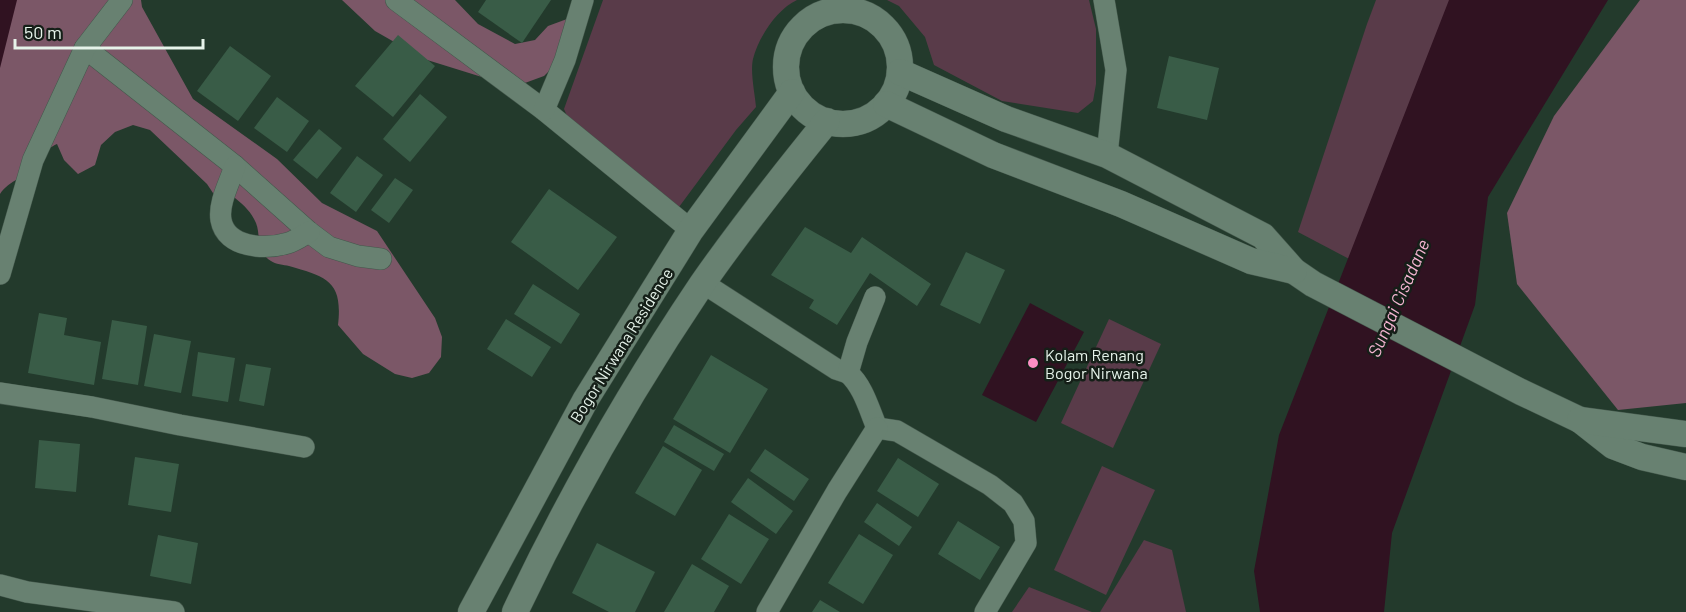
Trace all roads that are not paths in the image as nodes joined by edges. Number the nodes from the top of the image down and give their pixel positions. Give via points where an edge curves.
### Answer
1 (122, 0) edge
2 (396, 0) edge
3 (584, 0) edge
4 (1104, 0) edge
5 (85, 48) junction
6 (900, 72) junction
7 (792, 92) junction
8 (886, 104) junction
9 (544, 110) junction
10 (827, 121) junction
11 (1107, 156) junction
12 (236, 166) junction
13 (691, 230) junction
14 (309, 232) junction
15 (381, 259) dead end
16 (0, 274) edge
17 (1303, 277) junction
18 (703, 283) junction
19 (875, 297) dead end
20 (848, 373) junction
21 (0, 393) edge
22 (1580, 420) junction
23 (877, 428) junction
24 (1686, 434) edge
25 (304, 447) dead end
26 (1686, 467) edge
27 (0, 585) edge
28 (174, 612) edge
29 (471, 612) edge
30 (515, 612) edge
31 (767, 612) edge
32 (985, 612) edge

1 - 5 street
2 - 9 street
3 - 9 street
4 - 11 street via 1116,70
5 - 12 street
5 - 16 street via 33,160
6 - 7 street via 898,51 881,25 854,10 832,10 812,18 797,32 787,51 786,72
6 - 8 street
6 - 11 street
7 - 10 street via 812,114
7 - 13 street, Bogor Nirwana Residence
8 - 10 street via 859,121
8 - 17 street via 993,154 1251,261
9 - 13 street
10 - 18 street
11 - 17 street via 1263,236
12 - 14 street
12 - 14 street via 221,219 227,236 237,242 267,246 288,243
13 - 29 street, Bogor Nirwana Residence via 586,399
14 - 15 street via 341,253
17 - 22 street
18 - 20 street
18 - 30 street via 585,474
19 - 20 street
20 - 23 street via 855,379
21 - 25 street
22 - 24 street
22 - 26 street via 1612,446
23 - 31 street
23 - 32 street via 907,436 1014,503 1024,521 1026,543
27 - 28 street

